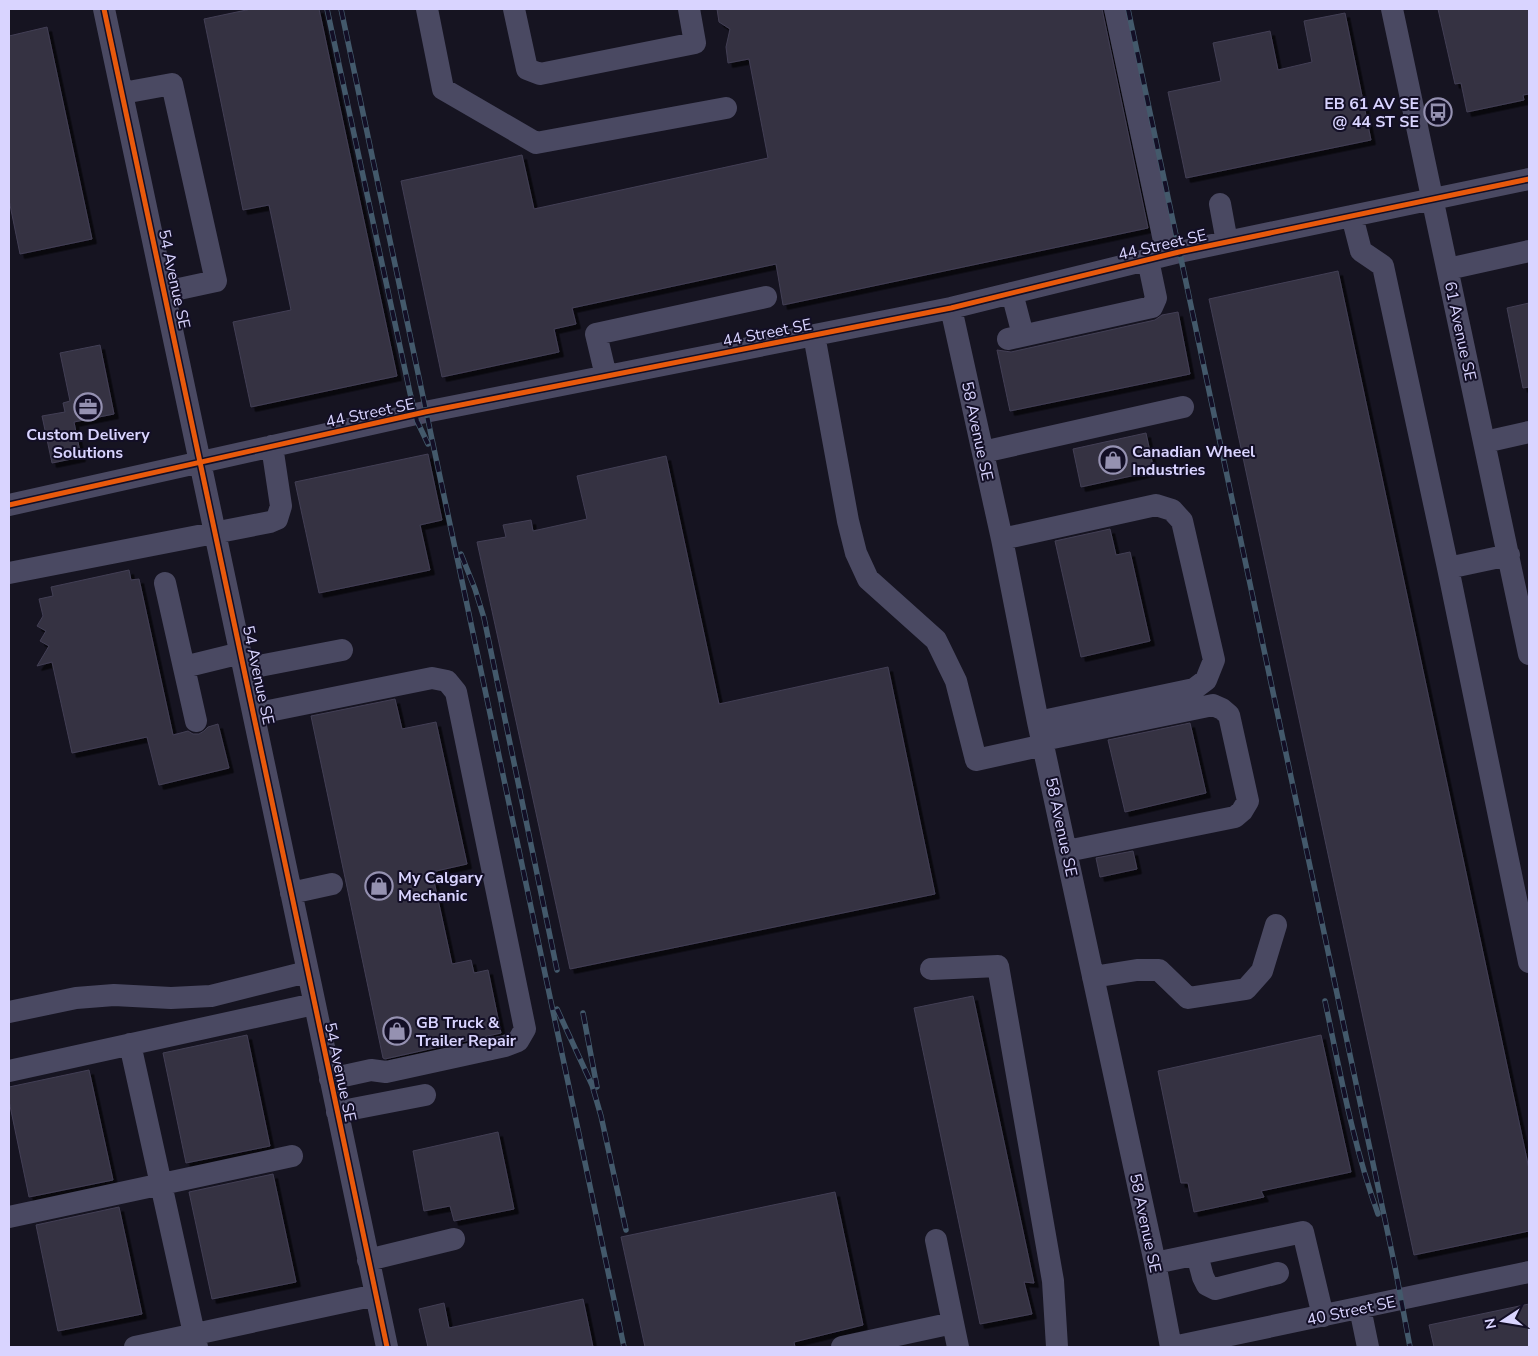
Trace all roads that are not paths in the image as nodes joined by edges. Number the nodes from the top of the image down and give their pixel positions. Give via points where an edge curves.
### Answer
1 (104, 9) edge
2 (427, 9) edge
3 (514, 9) edge
4 (689, 9) edge
5 (1116, 9) edge
6 (1392, 9) edge
7 (123, 93) junction
8 (726, 108) dead end
9 (1529, 179) edge
10 (1433, 199) junction
11 (1220, 204) dead end
12 (1352, 216) junction
13 (1227, 242) junction
14 (1529, 251) edge
15 (1157, 257) junction
16 (1448, 269) junction
17 (165, 292) junction
18 (1012, 293) junction
19 (766, 296) dead end
20 (951, 308) junction
21 (814, 335) junction
22 (606, 376) junction
23 (1183, 407) dead end
24 (1529, 432) edge
25 (1485, 442) junction
26 (272, 446) junction
27 (983, 452) junction
28 (202, 462) junction
29 (9, 505) edge
30 (216, 532) junction
31 (1002, 539) junction
32 (1509, 555) junction
33 (1448, 568) junction
34 (9, 572) edge
35 (165, 583) dead end
36 (1529, 649) edge
37 (342, 650) dead end
38 (243, 661) junction
39 (184, 666) junction
40 (254, 714) junction
41 (196, 721) dead end
42 (1042, 736) junction
43 (1067, 851) junction
44 (332, 884) dead end
45 (290, 893) junction
46 (1525, 921) edge
47 (1276, 925) dead end
48 (1529, 962) edge
49 (931, 969) dead end
50 (307, 972) junction
51 (1093, 977) junction
52 (314, 1004) junction
53 (9, 1012) edge
54 (130, 1044) junction
55 (9, 1072) edge
56 (330, 1079) junction
57 (425, 1095) dead end
58 (337, 1112) junction
59 (292, 1156) dead end
60 (162, 1184) junction
61 (9, 1217) edge
62 (454, 1240) dead end
63 (936, 1240) dead end
64 (1197, 1255) junction
65 (368, 1260) junction
66 (1155, 1264) junction
67 (1529, 1272) edge
68 (1278, 1273) dead end
69 (376, 1295) junction
70 (1360, 1308) junction
71 (1323, 1316) junction
72 (953, 1323) junction
73 (195, 1341) edge
74 (134, 1347) edge
75 (387, 1347) edge
76 (842, 1347) edge
77 (958, 1347) edge
78 (1057, 1347) edge
79 (1172, 1347) edge
80 (1368, 1347) edge

1 - 7 street, 54 Avenue SE
2 - 8 street via 443,89 536,143
3 - 4 street via 527,69 540,74 695,42
5 - 15 street
6 - 10 street, 61 Avenue SE
7 - 17 street, 54 Avenue SE
7 - 17 street via 172,84 216,281
9 - 10 street, 44 Street SE
10 - 12 street, 44 Street SE
10 - 16 street, 61 Avenue SE
11 - 13 street
12 - 13 street, 44 Street SE
12 - 33 street via 1361,251 1383,266
13 - 15 street, 44 Street SE
14 - 16 street
15 - 18 street, 44 Street SE
15 - 18 street via 1156,298 1152,307 1016,337
16 - 25 street, 61 Avenue SE
17 - 28 street, 54 Avenue SE
18 - 20 street, 44 Street SE
19 - 22 street via 596,334
20 - 21 street, 44 Street SE
20 - 27 street, 58 Avenue SE
21 - 22 street, 44 Street SE
21 - 42 street via 848,521 856,553 868,579 936,640 956,681 976,760
22 - 26 street, 44 Street SE
23 - 27 street
24 - 25 street
25 - 32 street, 61 Avenue SE
26 - 28 street, 44 Street SE
26 - 30 street via 281,506 277,519
27 - 31 street, 58 Avenue SE
28 - 29 street, 44 Street SE
28 - 30 street, 54 Avenue SE
30 - 34 street
30 - 38 street, 54 Avenue SE
31 - 42 street, 58 Avenue SE
31 - 42 street via 1156,505 1172,510 1182,521 1214,660 1206,680 1194,690
32 - 33 street
32 - 36 street, 61 Avenue SE
33 - 46 street
35 - 39 street
37 - 38 street
38 - 39 street
38 - 40 street, 54 Avenue SE
39 - 41 street
40 - 45 street, 54 Avenue SE
40 - 56 street via 432,678 447,681 456,692 525,1029 518,1041 505,1046 386,1072 371,1070
42 - 43 street, 58 Avenue SE
42 - 43 street via 1213,705 1229,715 1248,801 1235,817
43 - 51 street, 58 Avenue SE
44 - 45 street
45 - 50 street, 54 Avenue SE
46 - 48 street
47 - 51 street via 1262,971 1246,989 1188,998 1159,970
49 - 78 street via 998,966 1053,1281
50 - 52 street, 54 Avenue SE
50 - 53 street via 211,996 76,998
51 - 66 street, 58 Avenue SE
52 - 54 street
52 - 56 street, 54 Avenue SE
54 - 55 street
54 - 60 street
56 - 58 street, 54 Avenue SE
57 - 58 street
58 - 65 street, 54 Avenue SE
59 - 60 street
60 - 61 street
60 - 73 street
62 - 65 street
63 - 72 street
64 - 66 street
64 - 68 street via 1206,1286 1214,1289
64 - 71 street via 1303,1232
65 - 69 street, 54 Avenue SE
66 - 79 street, 58 Avenue SE
67 - 70 street, 40 Street SE
69 - 73 street
69 - 75 street, 54 Avenue SE
70 - 71 street, 40 Street SE
70 - 80 street
71 - 79 street, 40 Street SE
72 - 76 street
72 - 77 street
73 - 74 street

